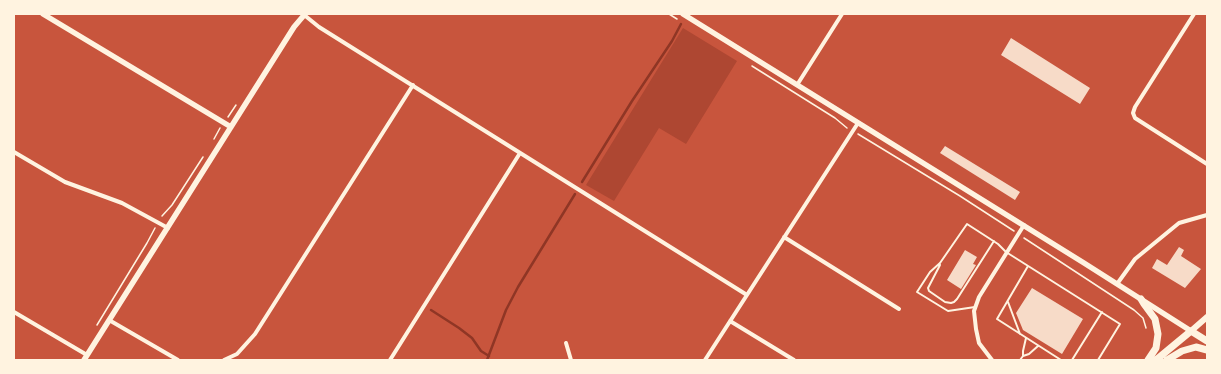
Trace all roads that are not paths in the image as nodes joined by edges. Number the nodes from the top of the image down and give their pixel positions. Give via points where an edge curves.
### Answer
1 (43, 14) edge
2 (304, 14) edge
3 (683, 14) edge
4 (842, 14) edge
5 (1194, 14) edge
6 (797, 85) junction
7 (413, 86) junction
8 (858, 123) junction
9 (231, 127) junction
10 (14, 152) edge
11 (520, 153) junction
12 (1207, 164) edge
13 (1207, 215) edge
14 (1024, 225) junction
15 (168, 228) junction
16 (784, 237) junction
17 (994, 242) junction
18 (1006, 252) junction
19 (940, 263) junction
20 (1028, 266) junction
21 (1117, 284) junction
22 (747, 296) junction
23 (1142, 299) junction
24 (1008, 302) junction
25 (976, 307) junction
26 (899, 309) dead end
27 (14, 312) edge
28 (1102, 312) junction
29 (1207, 317) edge
30 (109, 320) junction
31 (730, 321) junction
32 (1191, 331) junction
33 (1020, 334) junction
34 (1026, 338) junction
35 (1207, 341) edge
36 (566, 343) dead end
37 (1038, 346) junction
38 (1207, 350) edge
39 (1023, 356) junction
40 (86, 358) edge
41 (178, 360) edge
42 (224, 360) edge
43 (390, 360) edge
44 (571, 360) edge
45 (705, 360) edge
46 (794, 360) edge
47 (992, 360) edge
48 (1020, 360) edge
49 (1061, 360) edge
50 (1072, 360) edge
51 (1098, 360) edge
52 (1148, 360) edge
53 (1156, 360) edge
54 (1166, 360) edge

1 - 9 street
2 - 7 street via 318,27
2 - 9 street
3 - 6 street
4 - 6 street
5 - 12 street via 1133,113 1135,118
6 - 8 street
7 - 11 street
7 - 42 street via 255,334 237,354
8 - 14 street
8 - 16 street
9 - 15 street
10 - 15 street via 65,182 122,203
11 - 22 street
11 - 43 street
13 - 21 street via 1179,223 1135,259
14 - 18 street
14 - 21 street
15 - 30 street
16 - 22 street
16 - 26 street
17 - 18 lane
17 - 19 lane via 966,224
17 - 19 lane via 957,299 951,303 945,302 928,288
18 - 20 lane
18 - 25 street via 978,297
19 - 25 lane via 930,272 917,292 948,311
20 - 24 lane
20 - 28 lane
21 - 23 street
22 - 31 street
23 - 32 street
23 - 52 main road via 1155,319 1158,334 1156,348
24 - 33 lane
24 - 33 lane via 997,319
25 - 47 street via 974,311 979,343
27 - 40 street
28 - 50 lane
28 - 51 lane via 1120,324
29 - 32 main road
30 - 40 street
30 - 41 street
31 - 45 street
31 - 46 street
32 - 35 main road
32 - 53 main road
33 - 34 lane
34 - 37 lane
34 - 39 lane
36 - 44 street
37 - 39 lane
37 - 49 lane
38 - 54 main road via 1196,347
39 - 48 lane

